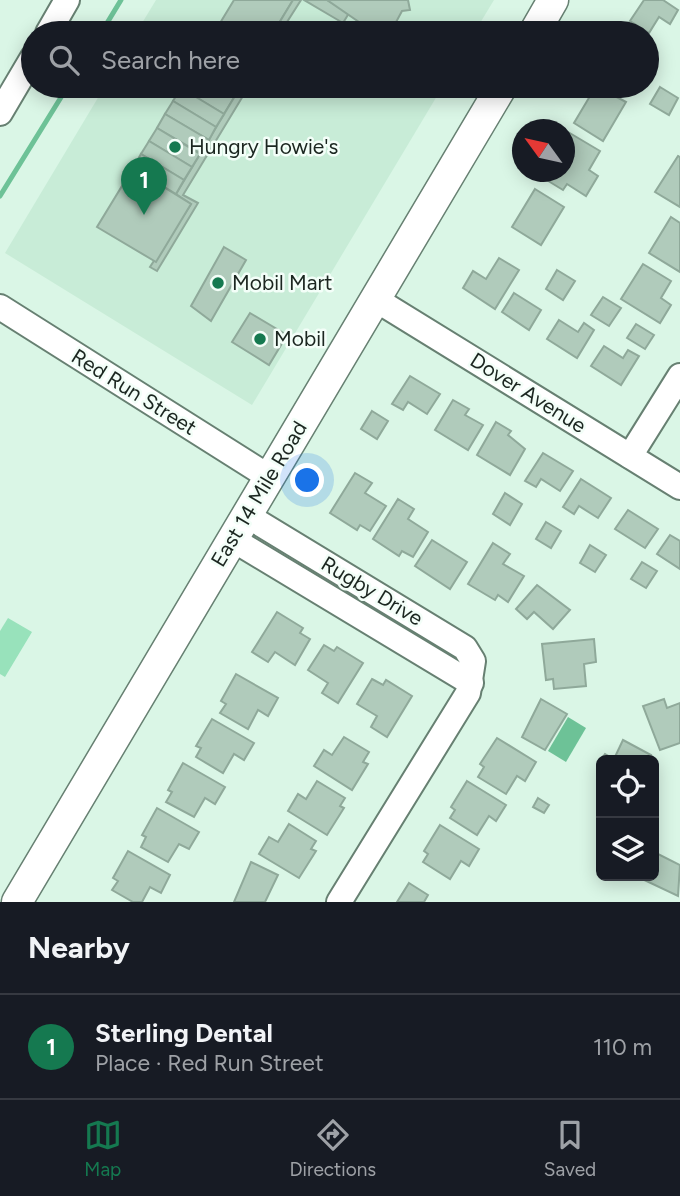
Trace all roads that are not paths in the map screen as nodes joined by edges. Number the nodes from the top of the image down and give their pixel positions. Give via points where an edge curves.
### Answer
1 (67, 0) edge
2 (554, 0) edge
3 (55, 21) edge
4 (541, 21) edge
5 (21, 76) edge
6 (495, 98) edge
7 (1, 109) edge
8 (375, 299) junction
9 (0, 307) edge
10 (680, 376) edge
11 (630, 456) junction
12 (269, 477) junction
13 (680, 486) edge
14 (239, 527) junction
15 (385, 599) junction
16 (371, 623) junction
17 (471, 683) junction
18 (17, 902) edge
19 (339, 902) edge

1 - 3 street
2 - 4 main road
5 - 7 street
6 - 8 main road, East 14 Mile Road
8 - 11 street, Dover Avenue
8 - 12 main road, East 14 Mile Road
9 - 12 street, Red Run Street
10 - 11 street
11 - 13 street, Dover Avenue
12 - 14 main road, East 14 Mile Road
14 - 15 street, Rugby Drive
14 - 16 street, Rugby Drive
14 - 18 main road, East 14 Mile Road
15 - 16 street
15 - 17 street, Rugby Drive via 466,648 473,660
16 - 17 street, Rugby Drive
17 - 19 street

